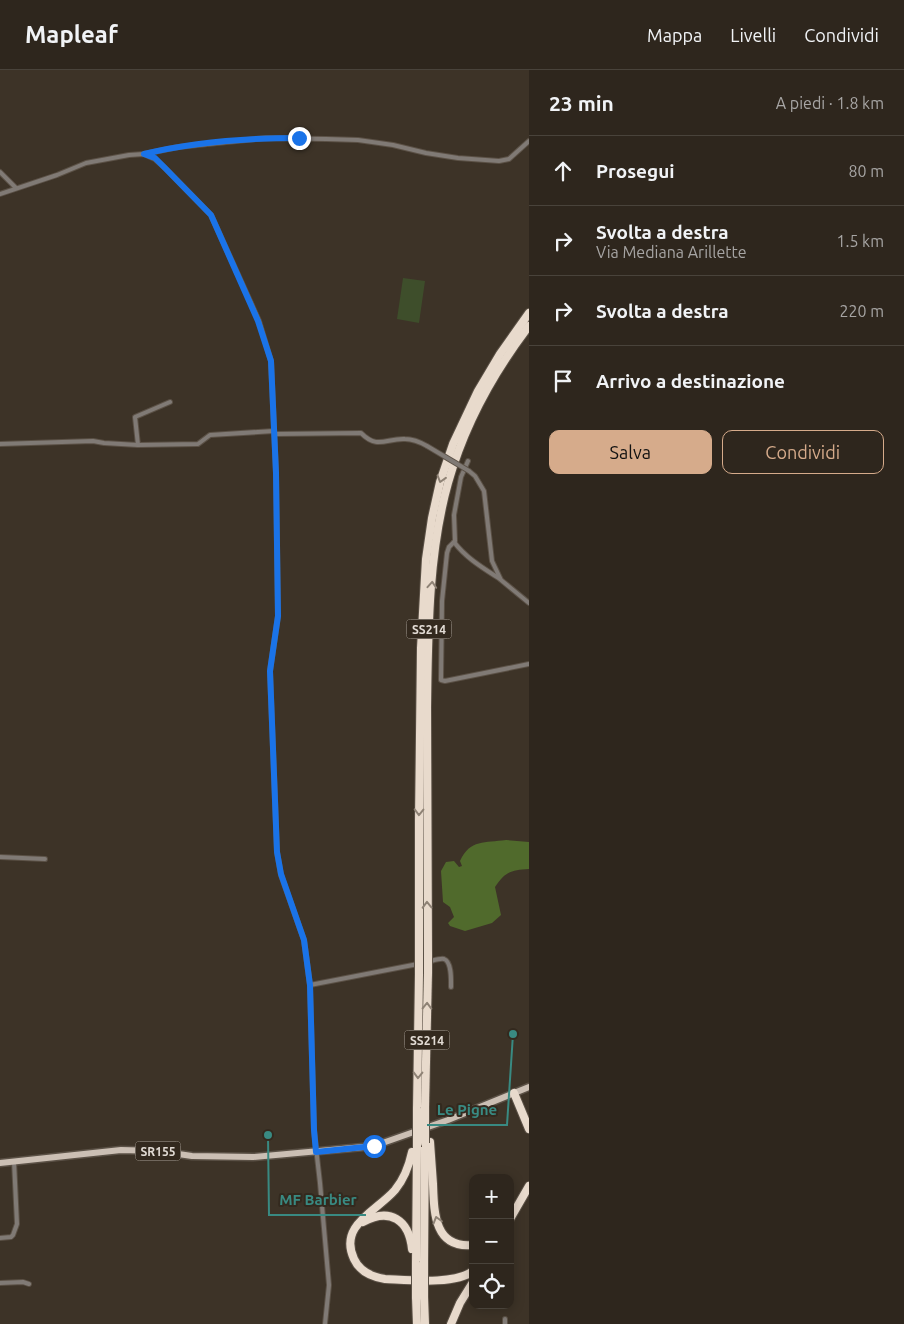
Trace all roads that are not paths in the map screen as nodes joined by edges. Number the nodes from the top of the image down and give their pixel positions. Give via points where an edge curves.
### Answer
1 (529, 141) edge
2 (144, 154) junction
3 (0, 172) edge
4 (16, 188) junction
5 (0, 194) edge
6 (529, 313) edge
7 (529, 326) edge
8 (170, 402) dead end
9 (274, 433) junction
10 (0, 444) edge
11 (138, 445) junction
12 (468, 461) dead end
13 (454, 542) junction
14 (502, 580) junction
15 (529, 603) edge
16 (529, 664) edge
17 (0, 857) edge
18 (45, 859) dead end
19 (310, 985) junction
20 (451, 987) dead end
21 (529, 1087) edge
22 (514, 1093) junction
23 (421, 1108) junction
24 (529, 1129) edge
25 (428, 1143) junction
26 (414, 1149) junction
27 (316, 1152) junction
28 (14, 1161) junction
29 (0, 1163) edge
30 (529, 1186) edge
31 (524, 1194) junction
32 (514, 1207) edge
33 (514, 1212) edge
34 (359, 1223) junction
35 (0, 1238) edge
36 (469, 1245) edge
37 (420, 1262) junction
38 (469, 1274) edge
39 (0, 1283) edge
40 (29, 1284) dead end
41 (469, 1288) edge
42 (420, 1297) junction
43 (326, 1324) edge
44 (417, 1324) edge
45 (425, 1324) edge
46 (450, 1324) edge

1 - 2 street via 509,159 499,161 458,158 358,140 308,138 266,138 178,147
2 - 4 street via 86,163
2 - 9 street via 155,158 211,215 258,321 271,361
3 - 4 street
4 - 5 street
6 -> 23 highway, SS214, bridge via 478,391 451,452 440,482 426,559 421,648 419,821
23 -> 7 highway, SS214, bridge via 428,972 428,648 434,558 448,483 462,443 503,362
8 - 11 street via 135,417
9 - 11 street via 210,435 198,444
9 - 14 street, bridge via 361,433 380,443 405,439 418,441 476,476 484,491 492,561
9 - 19 street via 278,616 270,671 277,852 281,874 304,940
10 - 11 street via 93,440
12 - 13 street via 461,478 454,515
13 - 14 street via 460,551
13 - 16 street via 447,553 443,587 440,680
14 - 15 street
17 - 18 street
19 - 20 street via 442,959 449,964
19 - 27 street
21 - 22 main road, SR155
22 - 24 highway
22 - 27 main road, SR155 via 385,1144
23 - 25 highway, SS214, bridge
23 - 26 highway, SS214, bridge
36 -> 25 highway via 452,1241 437,1225
25 - 37 highway, SS214
26 - 34 highway via 395,1190
26 - 37 highway, SS214
27 - 28 main road, SR155 via 219,1157 121,1150
27 - 43 street via 329,1284
28 - 29 main road, SR155
28 - 35 street via 17,1224 11,1237
30 - 31 highway
31 - 32 highway
31 - 33 highway
34 - 37 highway via 379,1215 394,1218 405,1226 413,1256
34 - 38 highway via 350,1247 356,1262 372,1276 385,1280 451,1280
37 - 42 highway, SS214, bridge
39 - 40 street
41 - 46 highway
42 - 44 highway, SS214
42 - 45 highway, SS214

